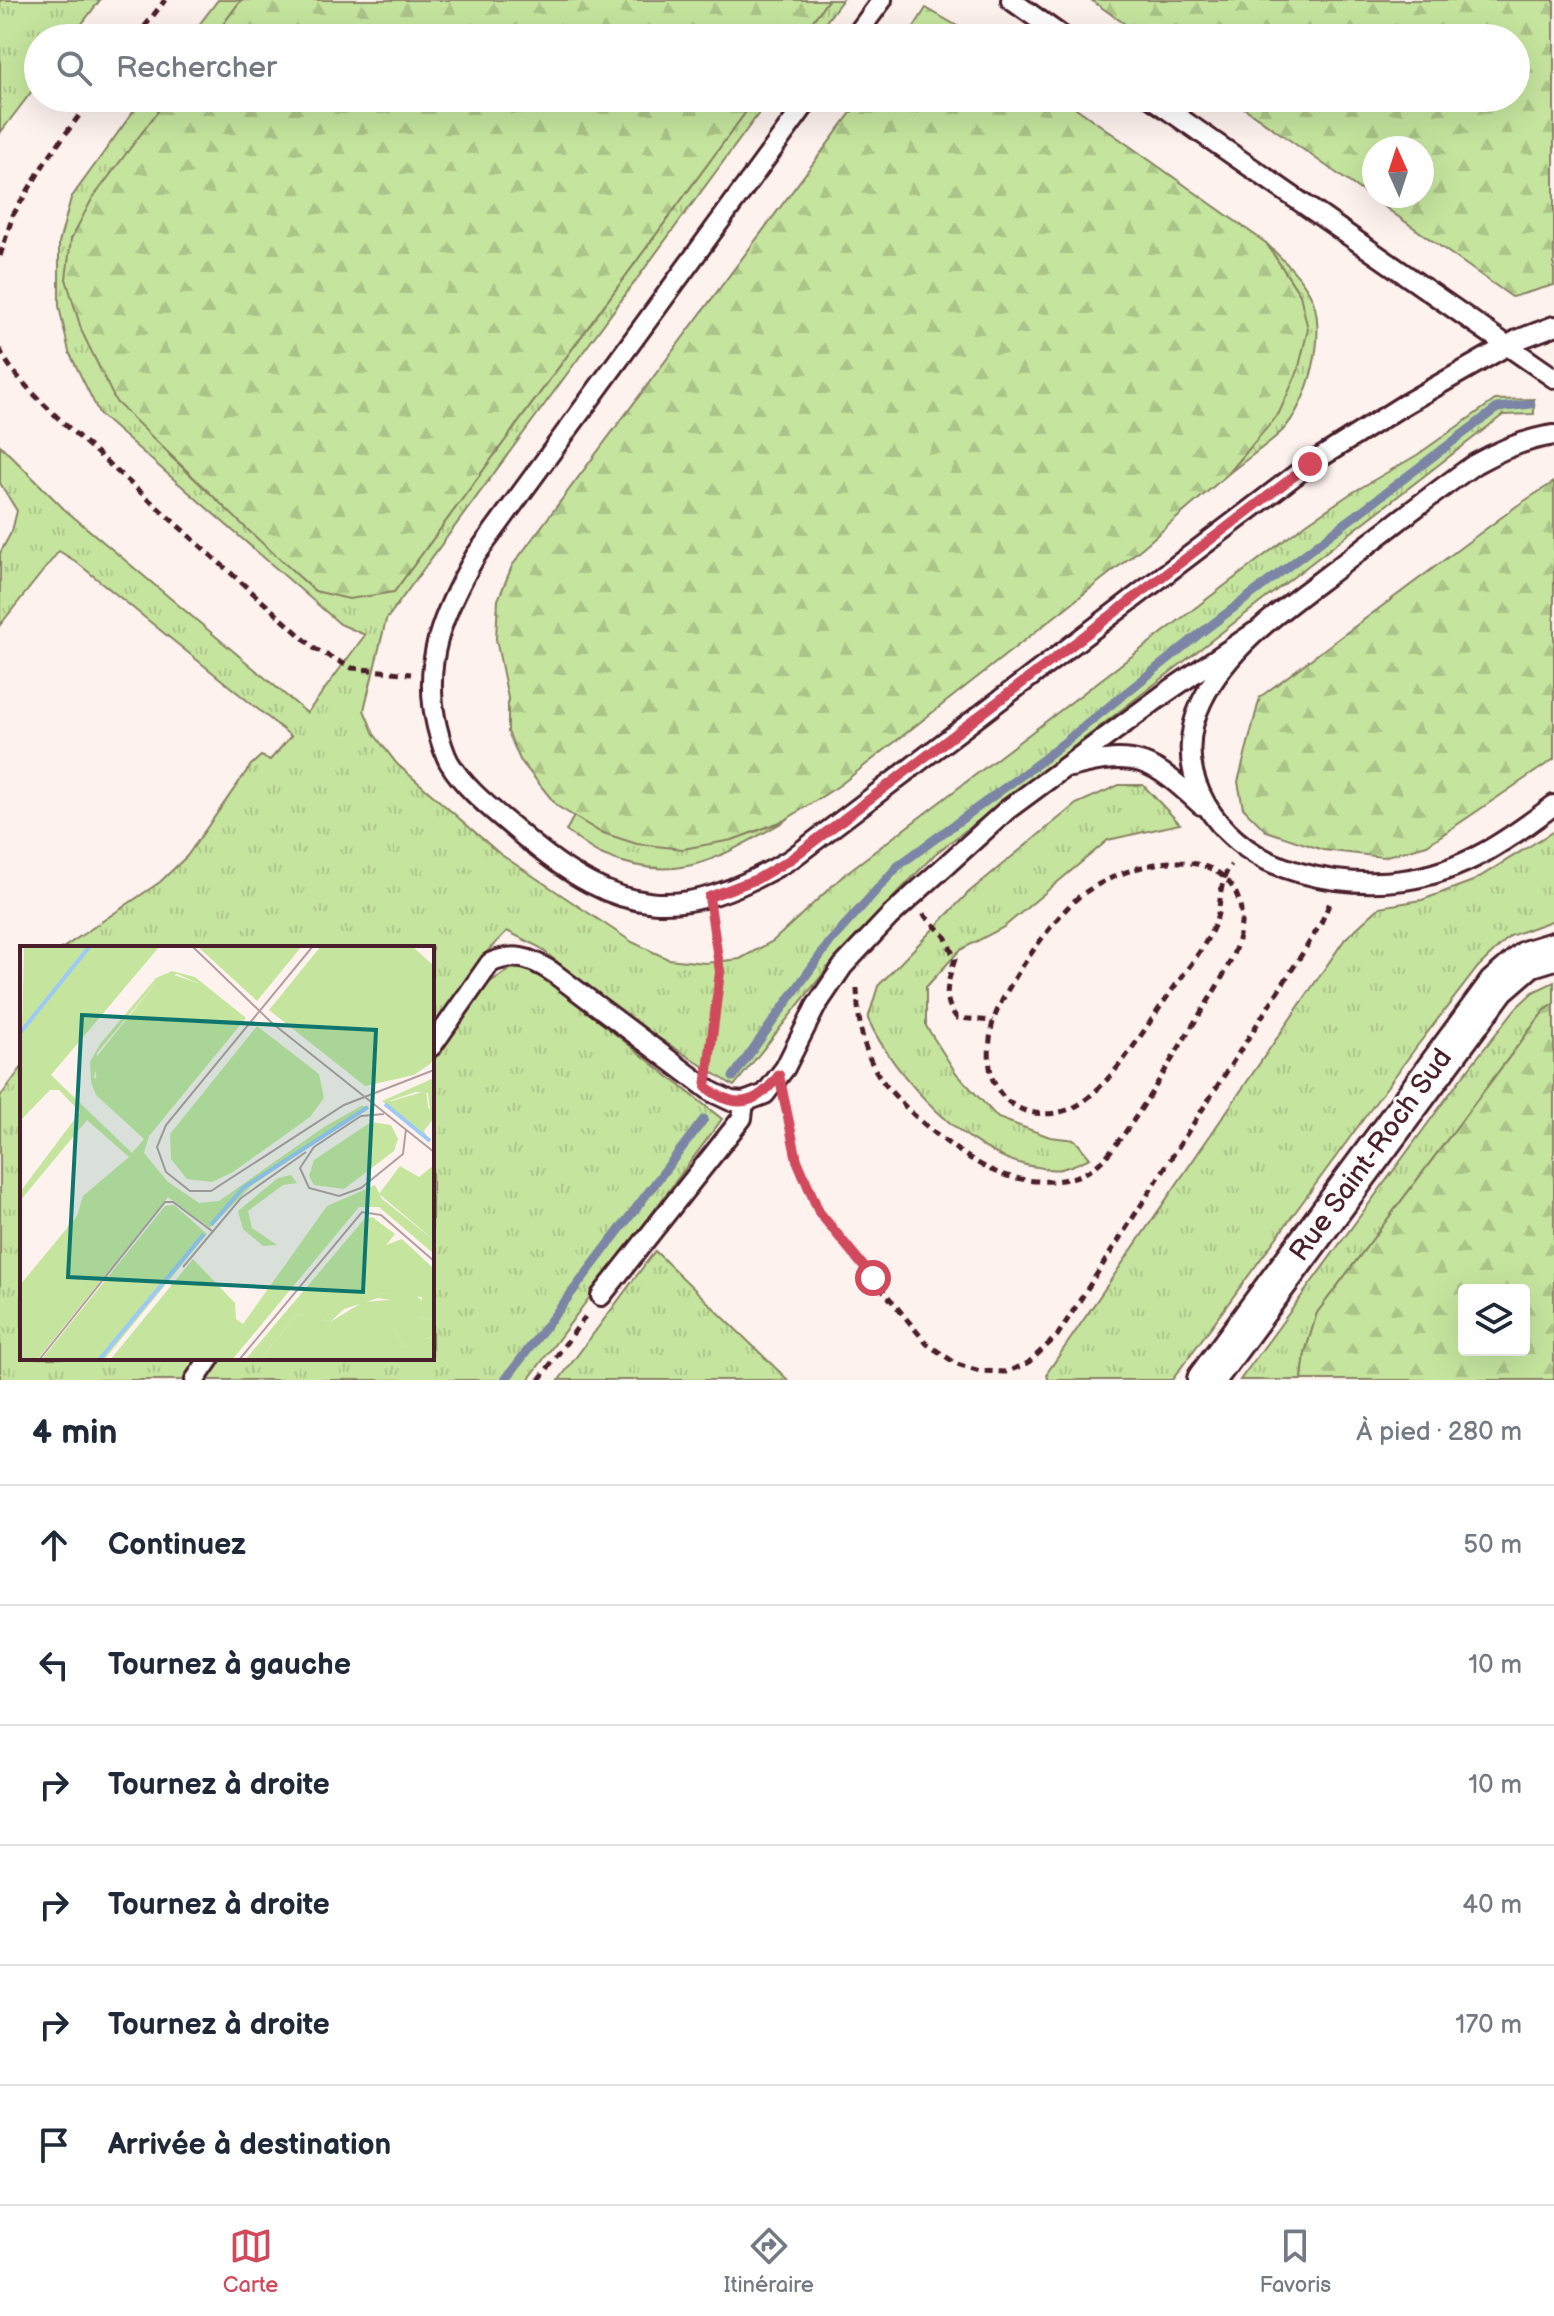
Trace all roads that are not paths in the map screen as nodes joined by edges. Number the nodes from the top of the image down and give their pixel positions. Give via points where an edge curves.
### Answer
1 (882, 0) edge
2 (1011, 0) edge
3 (864, 24) edge
4 (1045, 24) edge
5 (800, 112) edge
6 (1171, 112) edge
7 (1554, 326) edge
8 (1507, 346) junction
9 (1554, 378) edge
10 (1554, 435) edge
11 (1255, 632) junction
12 (1061, 770) junction
13 (1554, 805) edge
14 (1211, 814) junction
15 (1554, 951) edge
16 (434, 1043) edge
17 (744, 1102) junction
18 (601, 1296) road end
19 (209, 1360) edge
20 (195, 1380) edge
21 (1206, 1380) edge

1 - 3 lane
2 - 4 lane
5 - 8 lane via 476,555 451,598 436,639 434,713 449,762 486,804 535,846 618,897 669,904 709,897 791,859 1310,464
6 - 8 lane
7 - 8 lane
8 - 9 lane
10 - 11 lane via 1475,464
11 - 12 lane
11 - 14 lane via 1221,670 1194,720 1191,764
12 - 14 lane via 1095,761 1138,760 1167,774
12 - 17 lane via 1007,810 908,899 843,966 779,1075 765,1094
13 - 14 lane via 1491,851 1460,866 1403,880 1355,882 1269,862 1245,848
15 - 21 street, Rue Saint-Roch Sud via 1528,959 1497,986
16 - 17 lane via 490,963 518,956 551,971 706,1087
17 - 18 lane via 742,1118
19 - 20 lane

